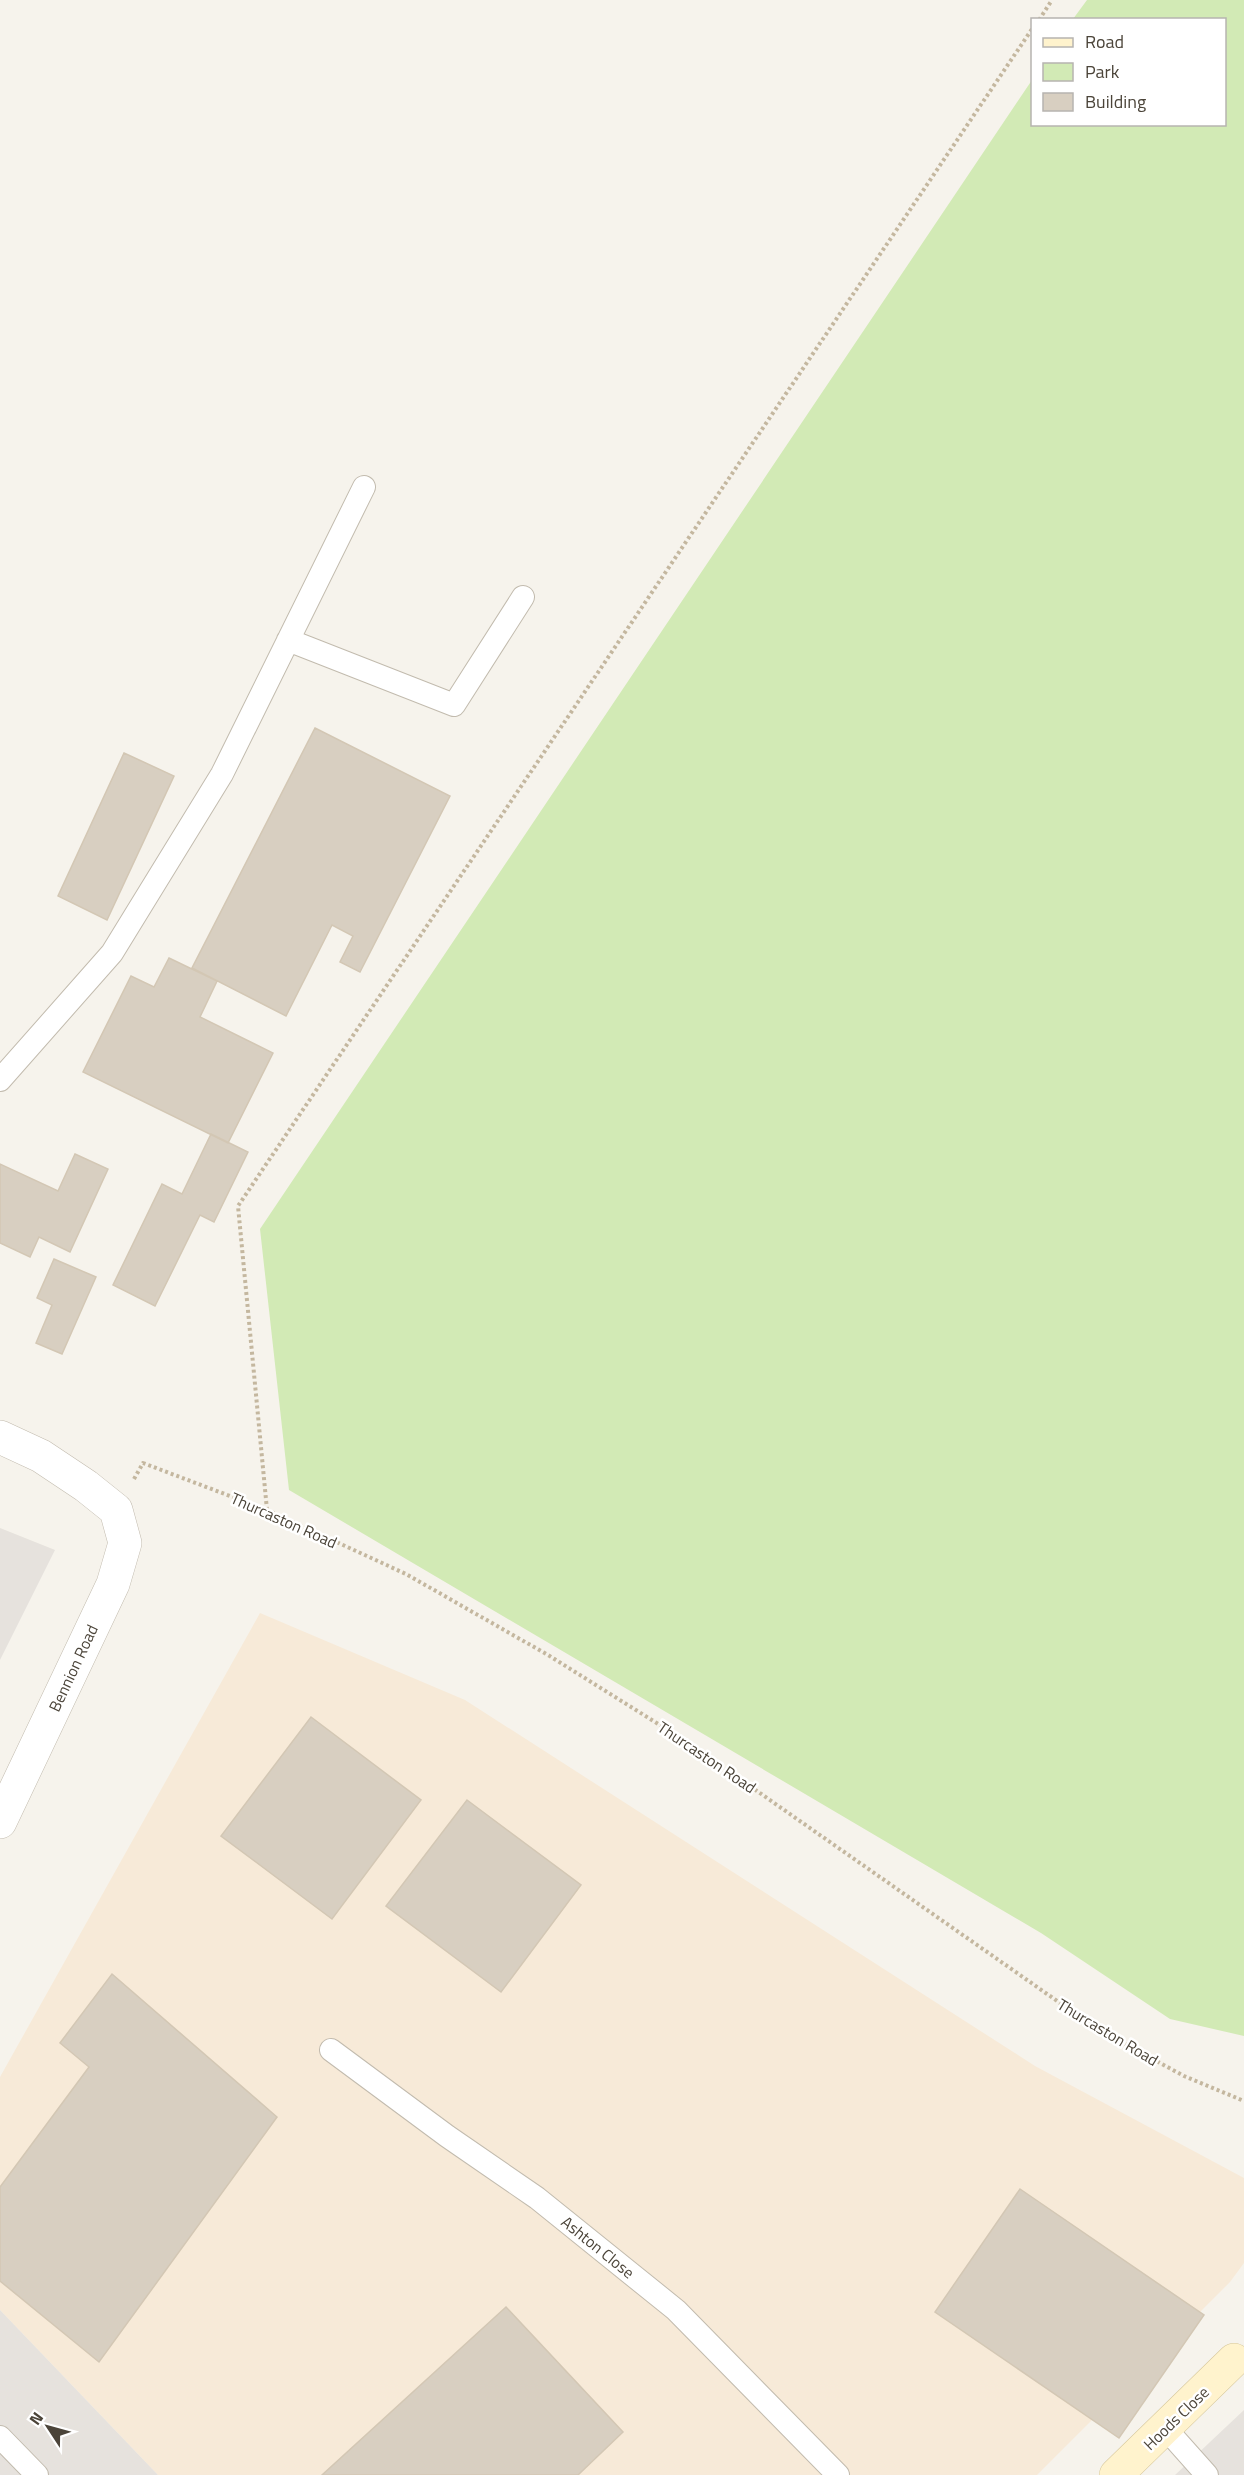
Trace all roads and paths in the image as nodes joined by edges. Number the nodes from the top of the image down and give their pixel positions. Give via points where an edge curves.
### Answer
1 (1052, 0) edge
2 (1040, 18) edge
3 (1031, 30) edge
4 (364, 487) dead end
5 (523, 597) dead end
6 (288, 640) junction
7 (0, 1080) edge
8 (0, 1437) edge
9 (143, 1463) dead end
10 (267, 1510) junction
11 (0, 1822) edge
12 (331, 2050) dead end
13 (1244, 2101) edge
14 (1234, 2360) dead end
15 (1166, 2429) junction
16 (0, 2437) edge
17 (36, 2475) edge
18 (838, 2475) edge
19 (1116, 2475) edge
20 (1207, 2475) edge

1 - 2 path
3 - 10 path via 238,1206
4 - 6 lane
5 - 6 lane via 454,705
6 - 7 lane via 222,774 112,953
8 - 11 street, Bennion Road via 41,1456 116,1510 125,1543 113,1584
9 - 10 path, Thurcaston Road
10 - 13 path, Thurcaston Road via 406,1574 548,1654 687,1742 1127,2046
12 - 18 lane, Ashton Close via 537,2198 676,2310
14 - 15 street, Hoods Close
15 - 19 street, Hoods Close
15 - 20 lane
16 - 17 lane

